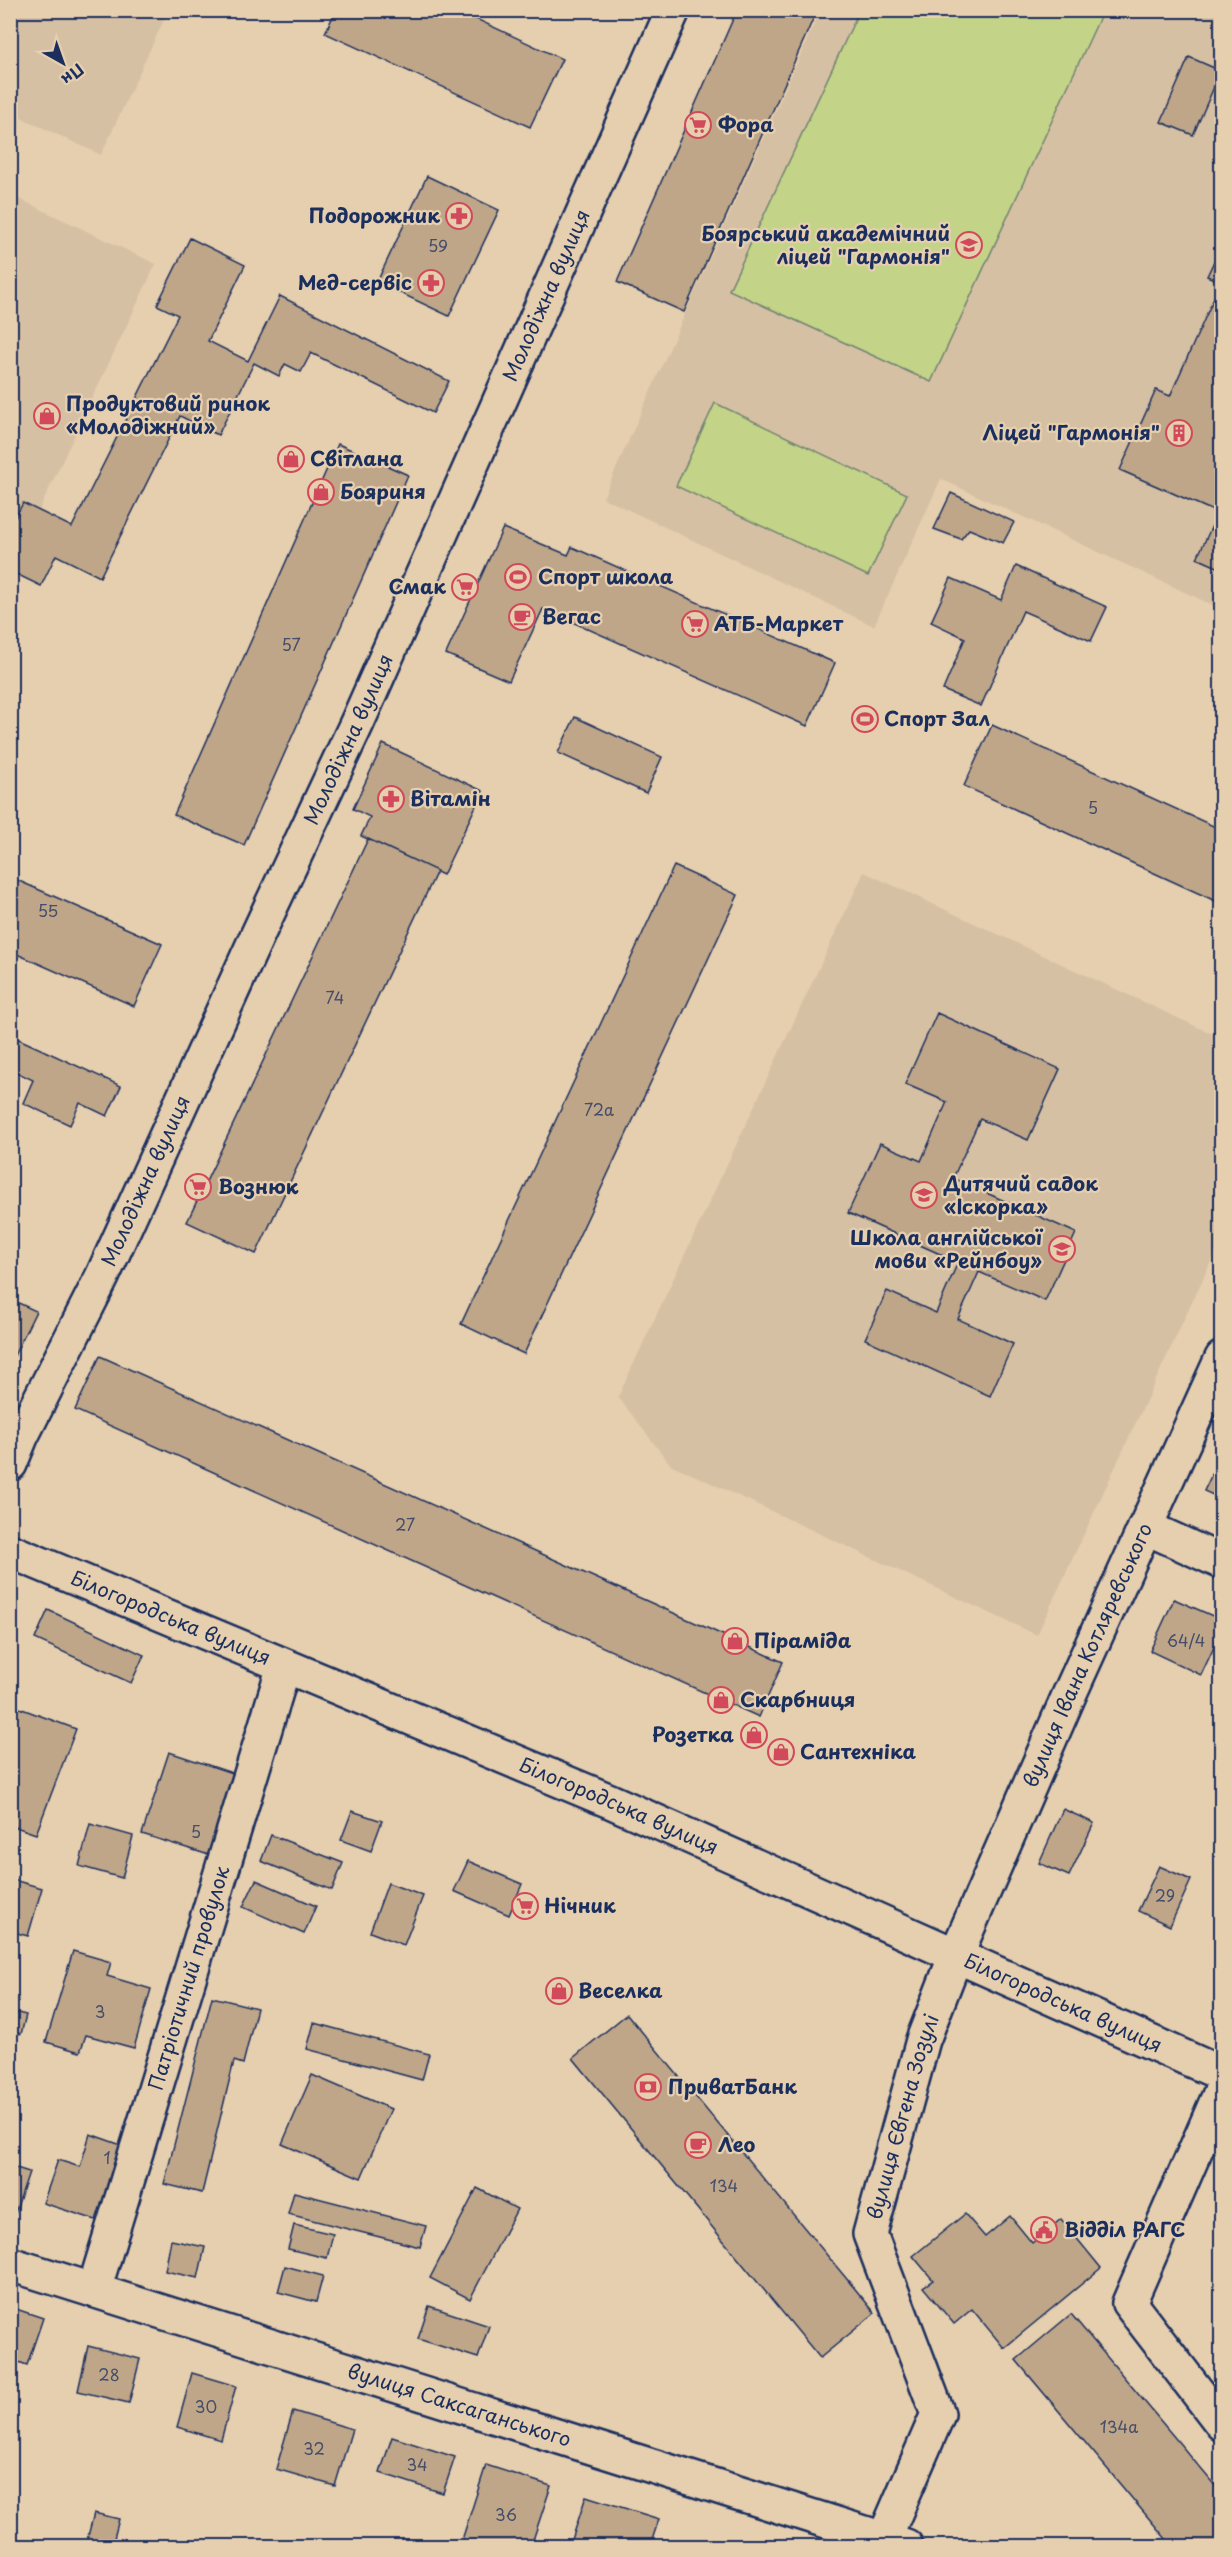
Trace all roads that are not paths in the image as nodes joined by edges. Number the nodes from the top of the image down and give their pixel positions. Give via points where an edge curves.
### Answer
1 (674, 10) edge
2 (1221, 1358) edge
3 (10, 1464) edge
4 (1145, 1527) junction
5 (10, 1551) edge
6 (1221, 1562) edge
7 (284, 1666) junction
8 (956, 1955) junction
9 (1221, 2074) edge
10 (1221, 2089) edge
11 (10, 2264) edge
12 (94, 2290) junction
13 (1221, 2424) edge
14 (890, 2544) edge

1 - 3 street, Молодіжна вулиця via 357,723 102,1277
2 - 4 street, вулиця Івана Котляревського
4 - 6 street
4 - 8 street, вулиця Івана Котляревського
5 - 7 street, Білогородська вулиця
7 - 8 street, Білогородська вулиця via 610,1801
7 - 12 street, Патріотичний провулок
8 - 9 street, Білогородська вулиця
8 - 14 street, вулиця Євгена Зозулі via 923,2040 870,2234 938,2414
10 - 13 street via 1129,2303
11 - 12 street, вулиця Саксаганського
12 - 14 street, вулиця Саксаганського

